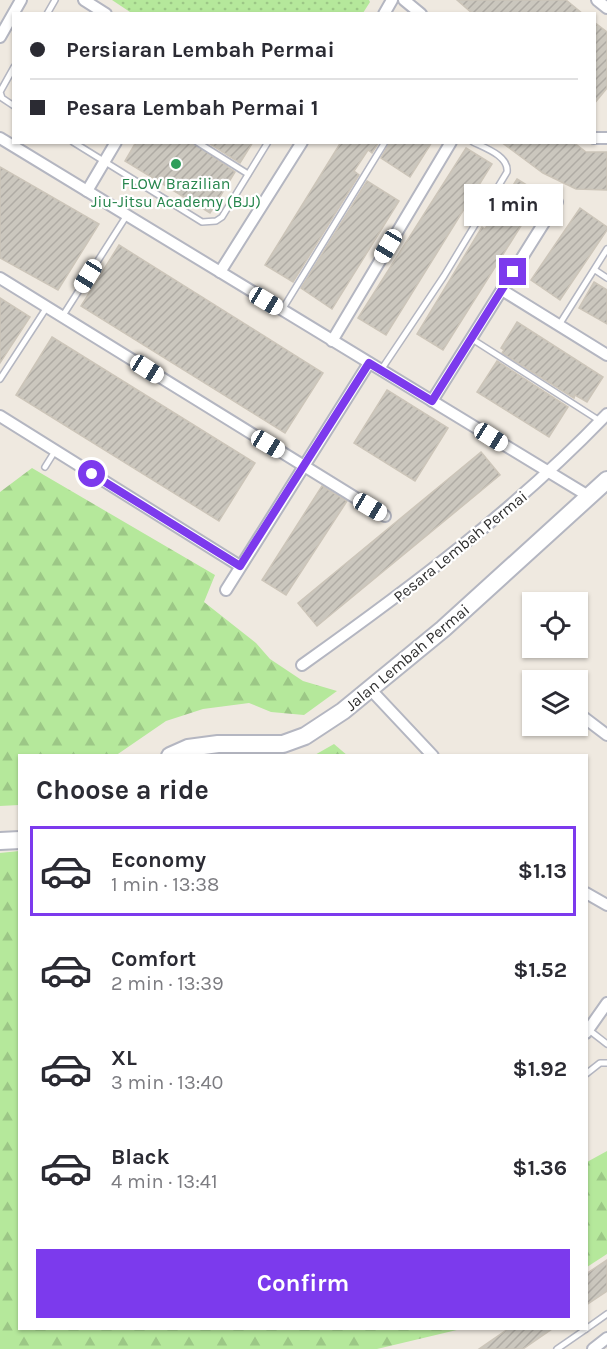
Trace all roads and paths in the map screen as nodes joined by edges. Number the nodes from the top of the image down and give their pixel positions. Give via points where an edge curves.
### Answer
1 (84, 0) edge
2 (404, 0) edge
3 (597, 0) edge
4 (607, 8) edge
5 (103, 12) edge
6 (419, 12) edge
7 (12, 16) edge
8 (0, 37) edge
9 (12, 71) edge
10 (12, 105) edge
11 (0, 138) edge
12 (76, 144) edge
13 (115, 144) edge
14 (200, 144) edge
15 (267, 144) edge
16 (301, 144) edge
17 (384, 144) edge
18 (450, 144) edge
19 (477, 144) edge
20 (104, 162) junction
21 (248, 174) junction
22 (87, 191) junction
23 (557, 202) dead end
24 (127, 216) junction
25 (607, 249) edge
26 (594, 270) junction
27 (220, 272) junction
28 (0, 278) edge
29 (607, 278) edge
30 (502, 290) junction
31 (47, 307) junction
32 (282, 310) junction
33 (62, 317) junction
34 (559, 325) junction
35 (472, 339) junction
36 (332, 340) junction
37 (607, 355) edge
38 (369, 363) junction
39 (381, 370) junction
40 (0, 379) edge
41 (432, 401) junction
42 (0, 417) edge
43 (603, 418) edge
44 (55, 450) junction
45 (304, 466) junction
46 (45, 467) dead end
47 (549, 473) junction
48 (607, 480) edge
49 (590, 497) junction
50 (385, 516) dead end
51 (240, 566) junction
52 (226, 590) dead end
53 (302, 665) dead end
54 (371, 690) junction
55 (588, 721) edge
56 (607, 735) edge
57 (174, 754) edge
58 (431, 754) edge
59 (18, 840) edge
60 (0, 841) edge
61 (588, 894) edge
62 (607, 905) edge
63 (607, 1003) edge
64 (588, 1031) edge
65 (607, 1044) edge
66 (607, 1063) edge
67 (588, 1072) edge
68 (607, 1314) edge
69 (588, 1328) edge
70 (585, 1330) edge
71 (607, 1338) edge
72 (557, 1349) edge
73 (593, 1349) edge

1 - 5 street
2 - 6 street
3 - 4 street
7 - 8 street
9 - 10 lane via 0,92
11 - 22 street
12 - 20 lane
13 - 20 street
14 - 21 lane
15 - 21 lane
16 - 27 street
17 - 32 lane
18 - 36 street
19 - 39 lane via 504,161 507,172
20 - 21 lane via 209,223 222,217
20 - 22 street
22 - 24 street
23 - 30 street
24 - 27 street
24 - 33 lane
25 - 26 lane
26 - 29 lane
26 - 34 lane
27 - 32 street
28 - 31 street
30 - 34 street
30 - 35 street
31 - 33 street
31 - 40 lane
32 - 36 street
33 - 45 street
34 - 37 street
35 - 41 street
35 - 43 lane
36 - 38 street
38 - 39 street
38 - 45 street
39 - 41 street
41 - 47 street
42 - 44 street
43 - 47 street, Pesara Lembah Permai
44 - 46 lane
44 - 51 street
45 - 50 street
45 - 51 street
47 - 49 street
47 - 53 street, Pesara Lembah Permai via 468,543
48 - 49 main road, Jalan Lembah Permai
49 - 54 main road, Jalan Lembah Permai
51 - 52 street
54 - 57 main road, Jalan Lembah Permai via 305,736 283,744 218,744
54 - 58 street
55 - 56 street
59 - 60 main road
61 - 62 street
63 - 64 street
64 - 65 lane
66 - 67 lane via 600,1063
68 - 69 lane
70 - 72 lane
71 - 73 street

